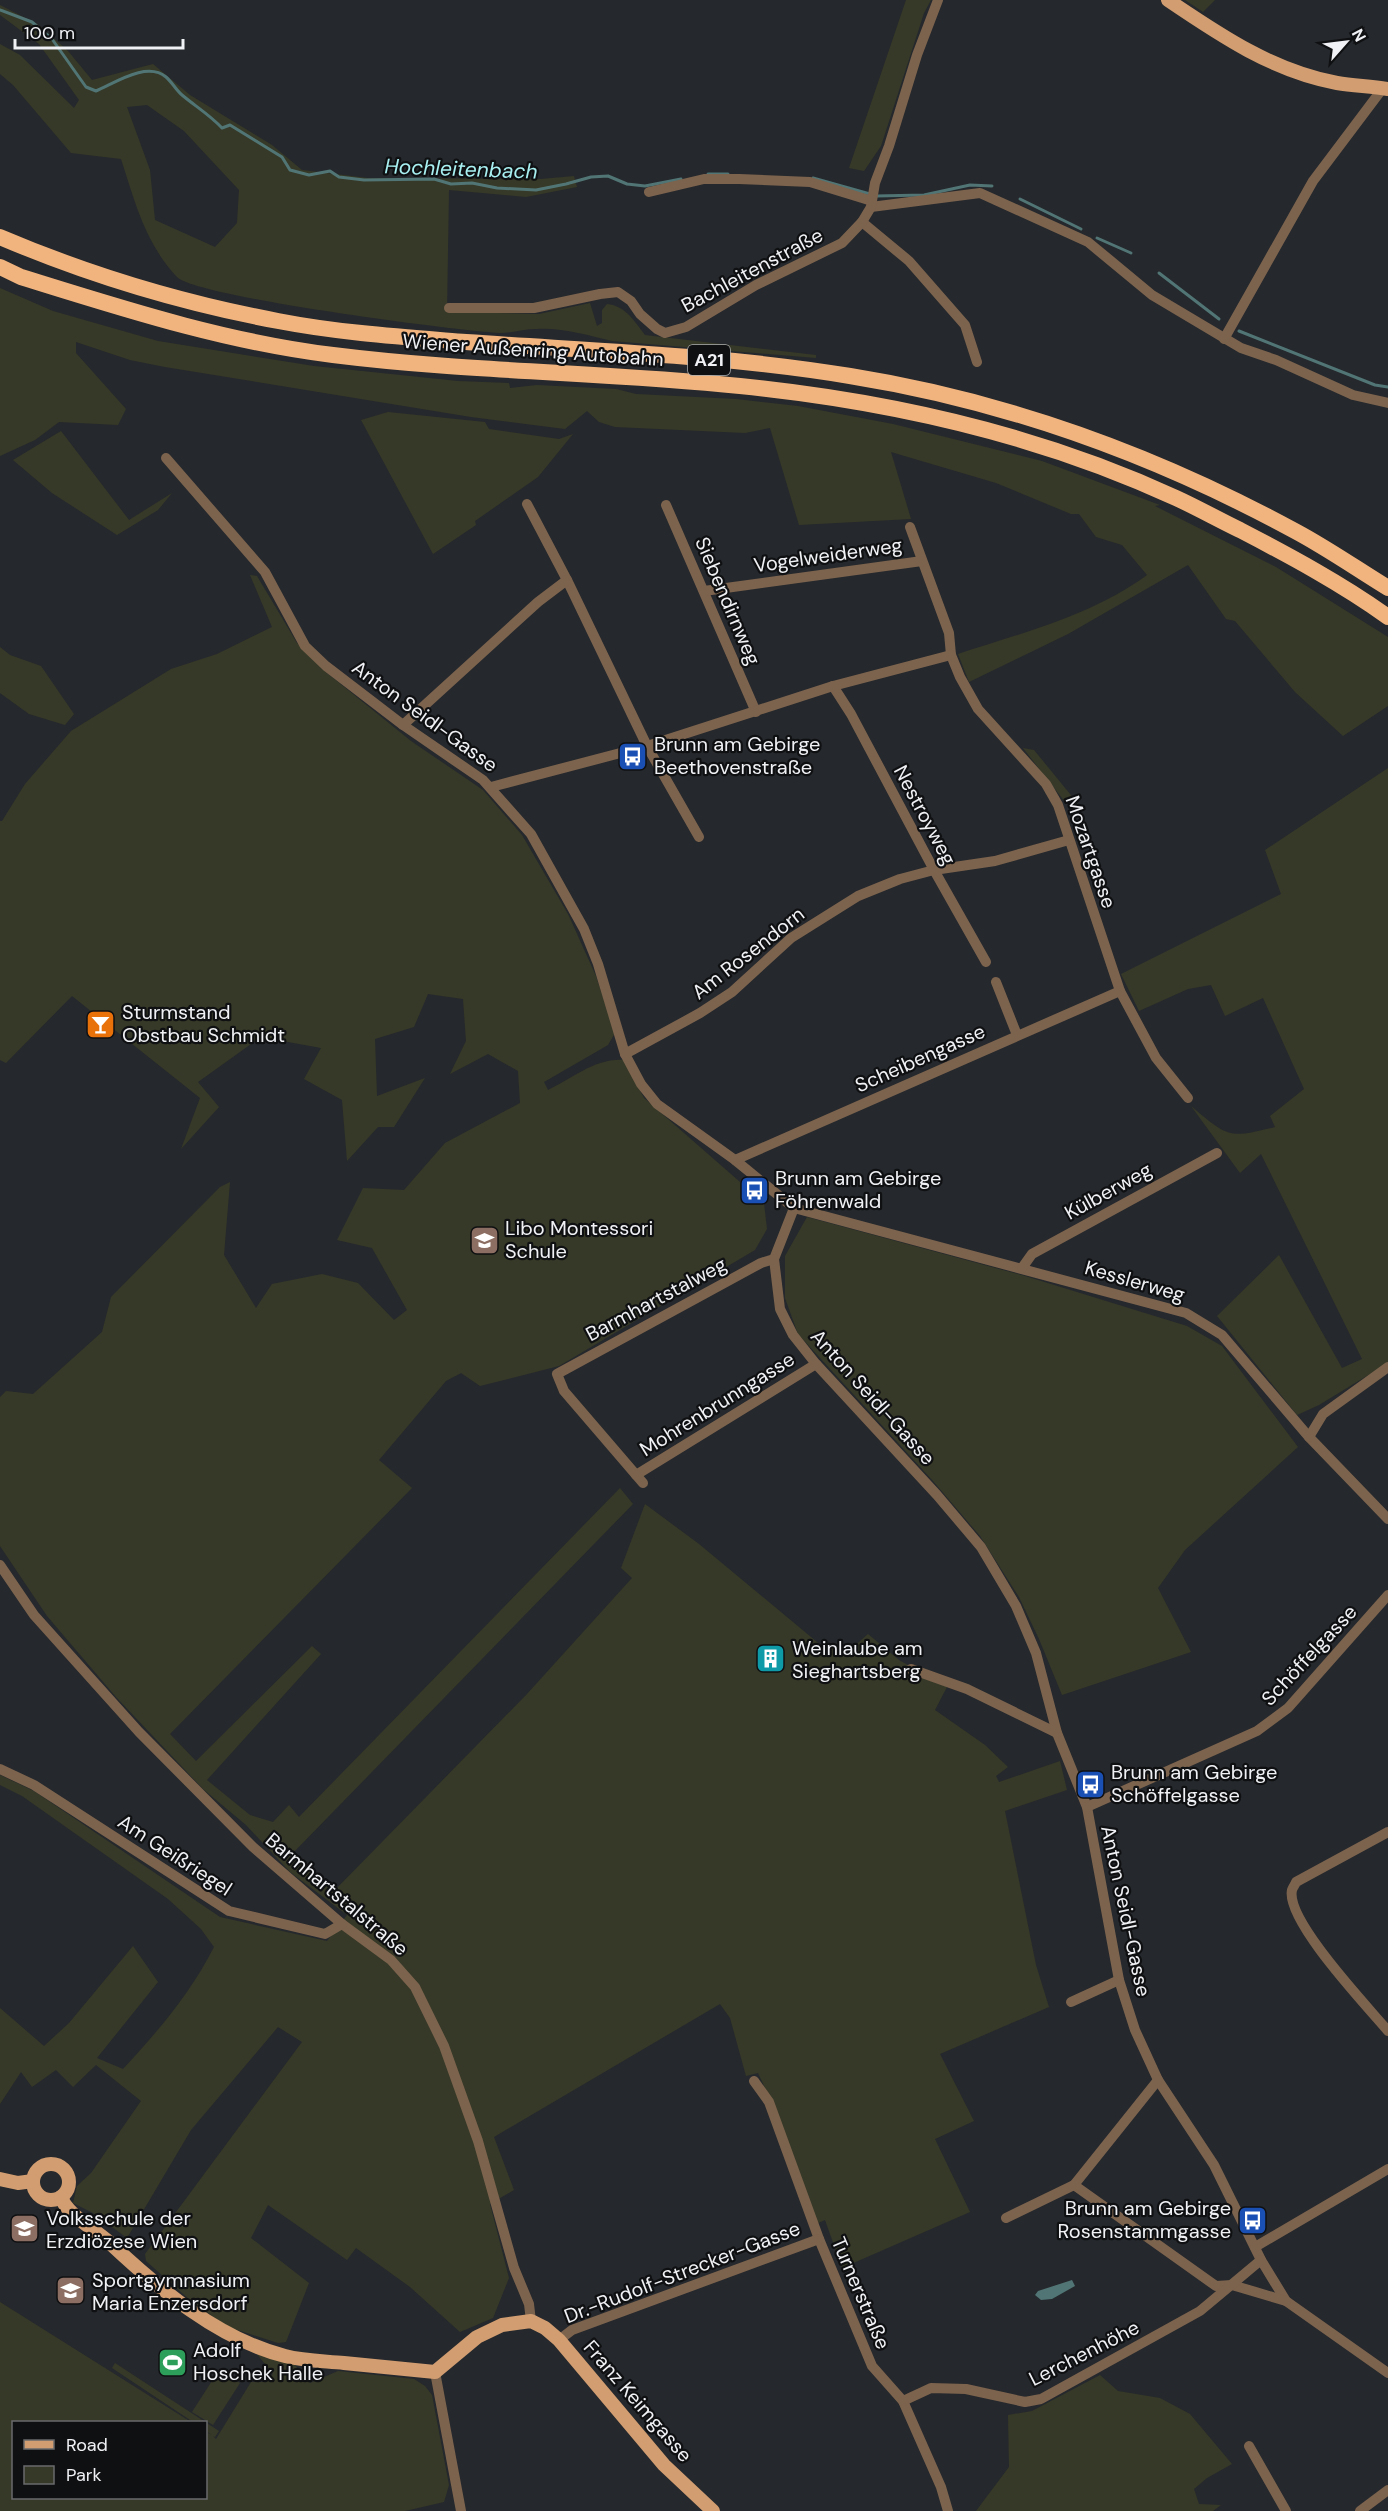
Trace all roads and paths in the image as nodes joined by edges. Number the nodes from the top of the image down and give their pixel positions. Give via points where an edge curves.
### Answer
1 (938, 0) edge
2 (1168, 0) edge
3 (1386, 88) edge
4 (649, 192) dead end
5 (873, 198) junction
6 (862, 222) junction
7 (0, 237) edge
8 (0, 267) edge
9 (449, 308) dead end
10 (1224, 339) junction
11 (977, 362) dead end
12 (1388, 403) edge
13 (166, 458) dead end
14 (527, 504) dead end
15 (666, 505) dead end
16 (910, 527) dead end
17 (922, 561) junction
18 (567, 580) junction
19 (1388, 588) edge
20 (704, 591) junction
21 (1388, 617) edge
22 (951, 655) junction
23 (833, 686) junction
24 (756, 711) junction
25 (403, 724) junction
26 (647, 746) junction
27 (491, 787) junction
28 (699, 837) dead end
29 (1069, 840) junction
30 (934, 870) junction
31 (986, 962) dead end
32 (996, 982) dead end
33 (1120, 992) junction
34 (1017, 1035) junction
35 (625, 1054) junction
36 (1188, 1098) dead end
37 (1217, 1153) dead end
38 (735, 1160) junction
39 (794, 1208) junction
40 (774, 1259) junction
41 (1023, 1268) junction
42 (816, 1364) junction
43 (1388, 1367) edge
44 (1309, 1437) junction
45 (640, 1479) joint
46 (1388, 1519) edge
47 (0, 1565) edge
48 (1388, 1595) edge
49 (911, 1669) dead end
50 (1057, 1733) junction
51 (0, 1768) edge
52 (1087, 1807) junction
53 (1388, 1832) edge
54 (342, 1924) junction
55 (1119, 1980) junction
56 (1071, 2002) dead end
57 (1388, 2031) edge
58 (1158, 2080) junction
59 (754, 2081) dead end
60 (1388, 2169) edge
61 (0, 2179) edge
62 (33, 2181) junction
63 (1074, 2185) junction
64 (61, 2197) junction
65 (1006, 2218) dead end
66 (819, 2239) junction
67 (1255, 2247) junction
68 (1261, 2260) junction
69 (1232, 2285) junction
70 (1286, 2301) junction
71 (531, 2321) junction
72 (559, 2340) junction
73 (435, 2372) junction
74 (1388, 2373) edge
75 (903, 2401) junction
76 (1249, 2446) dead end
77 (1388, 2490) edge
78 (461, 2511) edge
79 (714, 2511) edge
80 (948, 2511) edge
81 (1286, 2511) edge
82 (1360, 2511) edge

1 - 5 street, Bachleitenstraße
2 - 3 main road via 1233,43 1272,63 1338,83
3 - 10 street via 1313,181
4 - 5 street via 704,179 739,179 810,182
5 - 6 street, Bachleitenstraße
5 - 10 street via 980,194 1088,242 1152,295
6 - 9 street, Bachleitenstraße via 842,243 756,285 686,327 665,333 618,292 534,308
6 - 11 street via 909,261 965,325
7 - 19 highway, Wiener Außenring Autobahn / A21 via 59,262 168,297 280,322 396,337 742,362 851,376 965,400 1079,434 1182,475 1296,531
8 - 21 highway, Wiener Außenring Autobahn / A21 via 163,321 297,350 394,362 739,386 849,400 960,424 1072,457 1174,497 1281,551
10 - 12 street via 1353,395
13 - 25 street, Anton Seidl-Gasse via 265,572 305,646
14 - 18 street
15 - 20 street, Siebendirnweg
16 - 17 street, Mozartgasse
17 - 20 street, Vogelweiderweg
17 - 22 street, Mozartgasse via 950,633
18 - 25 street
18 - 26 street
20 - 24 street, Siebendirnweg
22 - 23 street
22 - 29 street, Mozartgasse via 978,709 1046,783
23 - 24 street
23 - 30 street, Nestroyweg
24 - 26 street
25 - 27 street, Anton Seidl-Gasse
26 - 27 street
26 - 28 street
27 - 35 street, Anton Seidl-Gasse via 531,834 584,929
29 - 30 street, Am Rosendorn via 994,861
29 - 33 street, Mozartgasse
30 - 31 street, Nestroyweg
30 - 35 street, Am Rosendorn via 858,896 791,938 732,992
32 - 34 street
33 - 34 street, Scheibengasse
33 - 36 street, Mozartgasse via 1156,1058
34 - 38 street, Scheibengasse
35 - 38 street, Anton Seidl-Gasse via 657,1104
37 - 41 street, Külberweg via 1032,1254
38 - 39 street, Anton Seidl-Gasse
39 - 40 street, Anton Seidl-Gasse
39 - 41 street, Kesslerweg
40 - 42 street, Anton Seidl-Gasse via 780,1309 793,1335
40 - 45 street, Barmhartstalweg via 557,1374 564,1390
41 - 44 street, Kesslerweg via 1186,1313 1222,1335
42 - 45 street, Mohrenbrunngasse
42 - 50 street, Anton Seidl-Gasse via 981,1547 1016,1606 1036,1653
43 - 44 street via 1323,1414
44 - 46 street, Kesslerweg
47 - 54 street, Barmhartstalstraße via 34,1614 139,1732 253,1846
48 - 52 street, Schöffelgasse via 1288,1708 1257,1731
49 - 50 street via 967,1689
50 - 52 street, Anton Seidl-Gasse
51 - 54 street, Am Geißriegel via 34,1785 229,1911 325,1934
52 - 55 street, Anton Seidl-Gasse
53 - 57 street via 1296,1882 1291,1891 1294,1905 1321,1955
54 - 71 street, Barmhartstalstraße via 391,1960 415,1987 444,2046 478,2141
55 - 56 street
55 - 58 street, Anton Seidl-Gasse via 1135,2030
58 - 63 street
58 - 67 street, Anton Seidl-Gasse via 1214,2164
59 - 66 street, Turnerstraße via 769,2102
60 - 67 street
61 - 62 main road
62 - 64 main road via 42,2197
62 - 64 main road via 43,2165 60,2166 69,2181
63 - 65 street
63 - 69 street via 1216,2286
64 - 73 main road via 67,2210 225,2332 294,2358
66 - 72 street, Dr.-Rudolf-Strecker-Gasse via 573,2330
66 - 75 street, Turnerstraße via 872,2366
67 - 68 street, Anton Seidl-Gasse
68 - 69 street, Lerchenhöhe
68 - 70 street, Anton Seidl-Gasse
69 - 70 street
69 - 75 street, Lerchenhöhe via 1200,2311 1041,2399 1025,2402 966,2390 931,2388
70 - 74 street, Anton Seidl-Gasse
71 - 72 main road, Franz Keimgasse
71 - 73 main road via 502,2325 477,2337
72 - 79 main road, Franz Keimgasse via 664,2464
73 - 78 street
75 - 80 street, Turnerstraße
76 - 81 street
77 - 82 street

